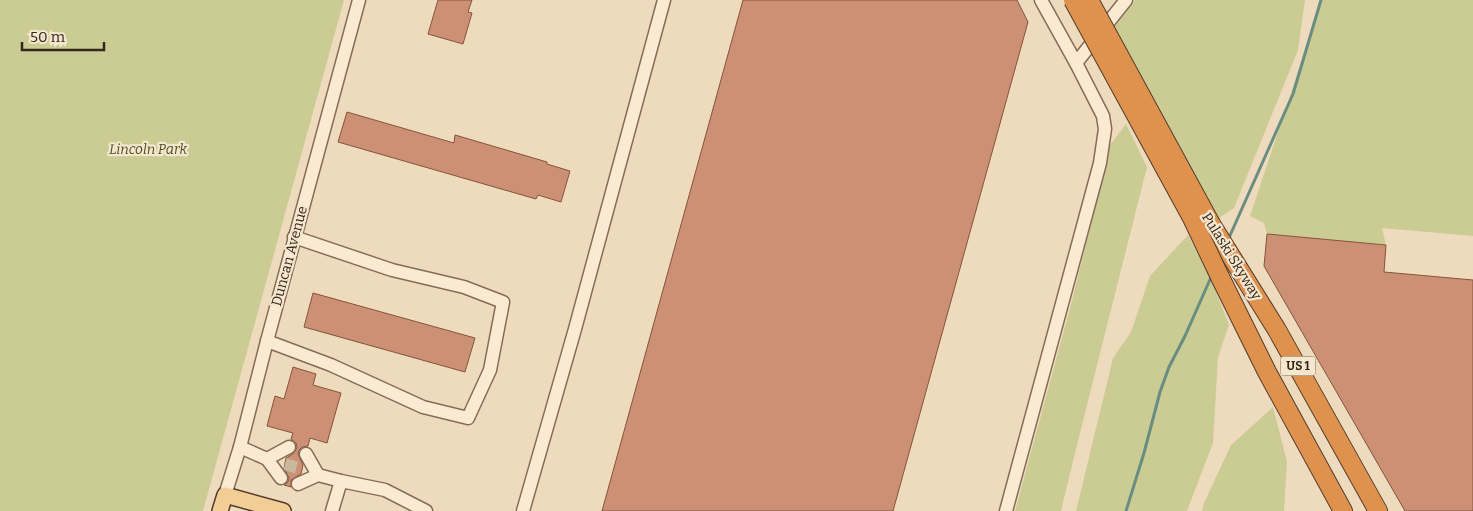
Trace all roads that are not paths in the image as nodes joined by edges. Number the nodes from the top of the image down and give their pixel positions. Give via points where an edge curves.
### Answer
1 (359, 0) edge
2 (664, 0) edge
3 (1041, 0) edge
4 (1073, 0) edge
5 (1089, 0) edge
6 (1126, 0) edge
7 (1076, 63) junction
8 (294, 237) junction
9 (266, 341) junction
10 (240, 447) junction
11 (289, 447) dead end
12 (306, 454) tunnel mouth
13 (267, 459) junction
14 (285, 464) tunnel mouth
15 (302, 470) tunnel mouth
16 (318, 475) junction
17 (281, 478) tunnel mouth
18 (341, 481) junction
19 (298, 484) tunnel mouth
20 (225, 495) junction
21 (220, 511) edge
22 (283, 511) edge
23 (332, 511) edge
24 (426, 511) edge
25 (523, 511) edge
26 (1006, 511) edge
27 (1343, 511) edge
28 (1378, 511) edge

1 - 8 street, Duncan Avenue
2 - 25 street
3 - 7 street
4 - 27 highway, Pulaski Skyway / US 1, bridge via 1192,218 1248,336
5 - 28 highway, Pulaski Skyway / US 1, bridge via 1211,224 1277,330
6 - 7 street
7 - 26 street via 1103,116 1105,129 1100,163
8 - 9 street, Duncan Avenue
8 - 9 street via 392,270 464,287 503,302 490,370 468,418 422,407 331,365
9 - 10 street, Duncan Avenue
10 - 13 street
10 - 20 street, Duncan Avenue
11 - 13 street
12 - 16 street
13 - 14 street
13 - 17 street
15 - 16 street
16 - 18 street
16 - 19 street
18 - 23 street
18 - 24 street via 385,490
20 - 21 main road, Duncan Avenue
20 - 22 main road

